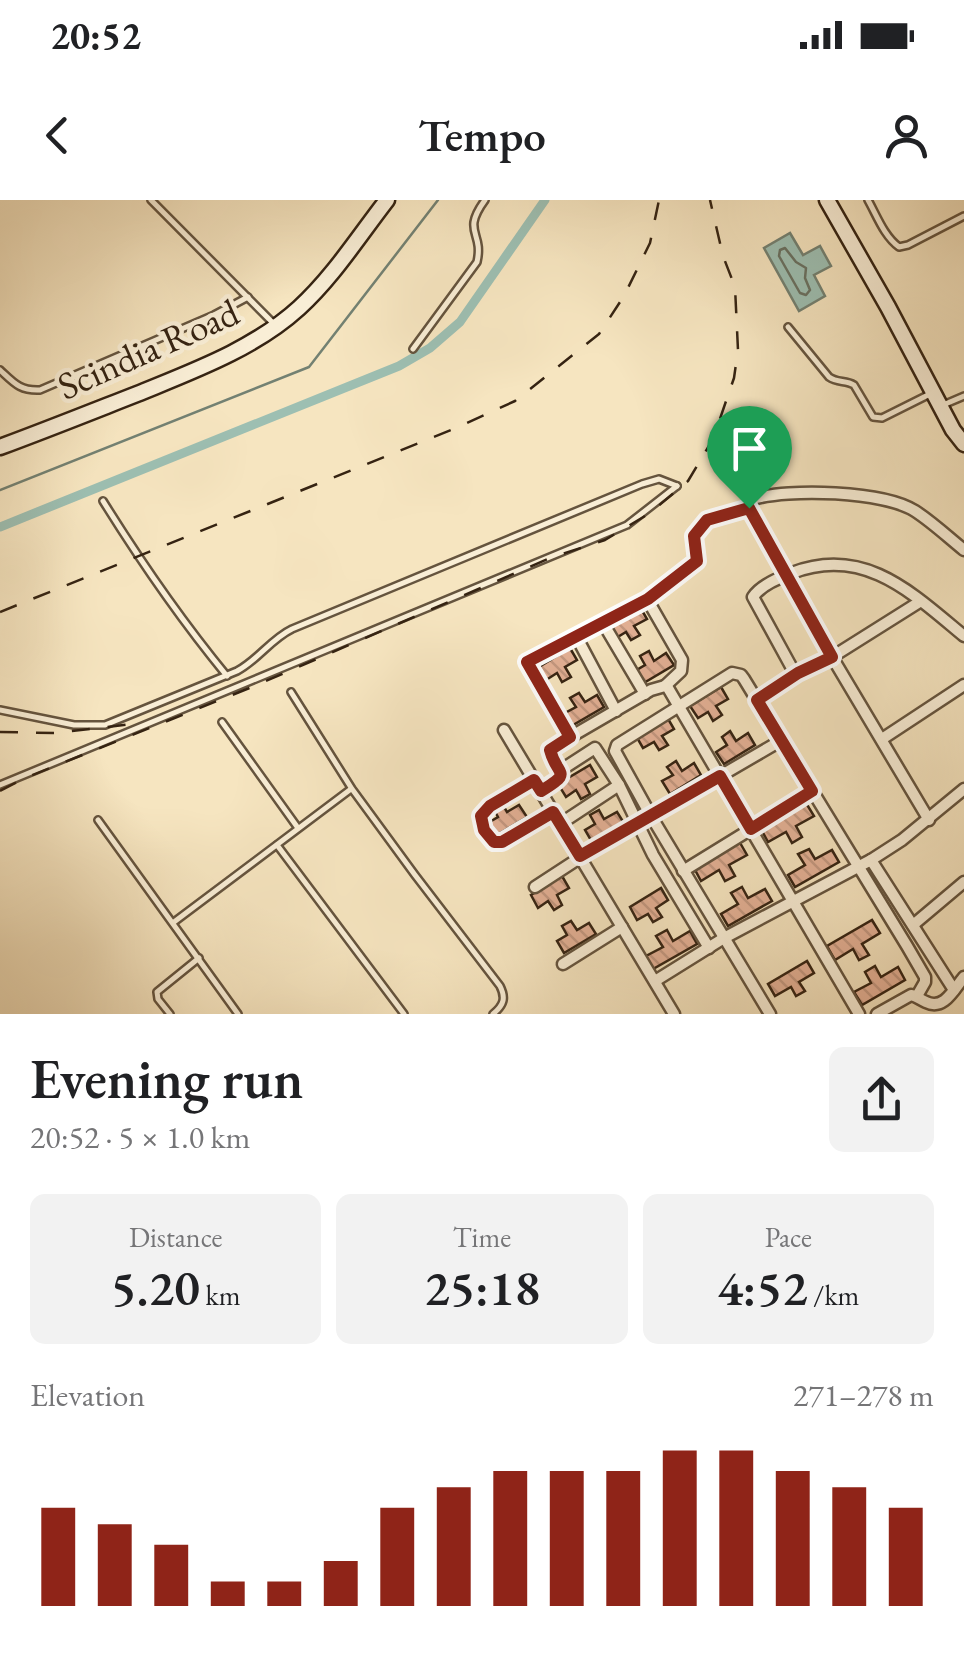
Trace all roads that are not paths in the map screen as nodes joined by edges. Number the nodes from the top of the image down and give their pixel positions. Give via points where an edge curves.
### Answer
1 (151, 200) edge
2 (383, 200) edge
3 (485, 200) edge
4 (831, 200) edge
5 (868, 200) edge
6 (964, 216) edge
7 (248, 297) junction
8 (894, 312) junction
9 (272, 322) junction
10 (788, 327) dead end
11 (412, 349) dead end
12 (0, 370) edge
13 (933, 392) junction
14 (964, 396) edge
15 (943, 405) junction
16 (962, 427) edge
17 (0, 444) edge
18 (964, 444) edge
19 (103, 501) dead end
20 (749, 508) junction
21 (964, 550) edge
22 (786, 575) junction
23 (648, 599) junction
24 (921, 601) junction
25 (603, 623) junction
26 (576, 636) junction
27 (964, 636) edge
28 (832, 657) junction
29 (798, 673) junction
30 (226, 676) junction
31 (964, 685) edge
32 (665, 686) junction
33 (291, 692) dead end
34 (645, 694) junction
35 (757, 700) junction
36 (680, 706) junction
37 (0, 710) edge
38 (616, 710) junction
39 (222, 722) dead end
40 (504, 730) dead end
41 (570, 737) junction
42 (882, 739) junction
43 (782, 740) junction
44 (561, 770) junction
45 (720, 776) junction
46 (534, 780) junction
47 (0, 785) edge
48 (619, 785) junction
49 (352, 789) junction
50 (964, 789) edge
51 (541, 791) junction
52 (812, 791) junction
53 (553, 812) junction
54 (651, 816) junction
55 (98, 820) dead end
56 (929, 820) junction
57 (637, 823) junction
58 (560, 824) junction
59 (298, 828) junction
60 (751, 829) junction
61 (278, 844) junction
62 (580, 856) junction
63 (871, 860) junction
64 (858, 866) junction
65 (683, 870) junction
66 (964, 882) edge
67 (535, 887) dead end
68 (792, 901) junction
69 (174, 922) junction
70 (913, 925) junction
71 (622, 927) junction
72 (724, 938) junction
73 (709, 948) junction
74 (199, 958) junction
75 (564, 964) dead end
76 (964, 977) edge
77 (654, 981) junction
78 (954, 990) junction
79 (917, 996) junction
80 (170, 1014) edge
81 (238, 1014) edge
82 (404, 1014) edge
83 (492, 1014) edge
84 (674, 1014) edge
85 (770, 1014) edge
86 (859, 1014) edge
87 (877, 1014) edge

1 - 7 lane
2 - 9 main road via 304,295
2 - 17 main road, Scindia Road via 318,289 239,350
3 - 11 lane via 473,221 477,262
4 - 8 main road
5 - 6 lane via 899,247
7 - 9 lane
7 - 12 lane via 40,390 27,390
8 - 13 main road
8 - 15 main road
9 - 17 main road via 187,367
10 - 13 lane via 829,377 854,386 873,418
13 - 15 main road
14 - 15 lane
15 - 16 main road
15 - 18 main road
19 - 30 lane
20 - 21 street via 753,499 795,494 894,501
20 - 22 street
20 - 23 street via 707,520 694,536 697,561
22 - 24 street via 818,564 846,564 879,574
22 - 28 street
22 - 29 street via 753,598
23 - 25 street
23 - 32 street via 682,660 682,670
24 - 27 street
24 - 28 street
25 - 26 street
25 - 34 street
26 - 38 street
26 - 41 street via 527,662
28 - 29 street
28 - 42 street
29 - 35 street
30 - 37 lane via 105,724 74,726
30 - 47 lane via 292,629 642,484 677,486 627,524
31 - 42 street
32 - 34 street
32 - 36 street
33 - 49 lane
34 - 38 street
35 - 36 street via 741,675 732,673
35 - 43 street
36 - 45 street
36 - 54 street via 615,751
38 - 41 street
39 - 59 lane
40 - 46 street
41 - 44 street via 550,750
42 - 56 street
43 - 45 street
43 - 52 street
44 - 48 street via 596,748
44 - 51 street
45 - 54 street
45 - 60 street
46 - 51 street
46 - 53 street via 486,810 484,830 502,842
48 - 57 street
48 - 58 street
49 - 59 lane
49 - 83 lane via 500,986 503,1003
50 - 56 street
51 - 53 street
52 - 60 street
52 - 64 street
53 - 58 street
54 - 57 street
54 - 65 street
55 - 69 lane
56 - 63 street
57 - 62 street
57 - 73 street
58 - 62 street
59 - 61 lane
60 - 65 street
60 - 68 street
61 - 69 lane
61 - 82 lane
62 - 67 street
62 - 71 street
63 - 64 street
63 - 70 street
64 - 68 street
64 - 79 street via 925,977
65 - 72 street
66 - 70 street
68 - 72 street
68 - 86 street
69 - 74 lane
70 - 78 street
71 - 75 street
71 - 77 street
72 - 73 street
72 - 85 street
73 - 77 street
74 - 80 lane via 157,992
74 - 81 lane
76 - 78 street
77 - 84 street
78 - 79 street via 938,1004
79 - 87 street

